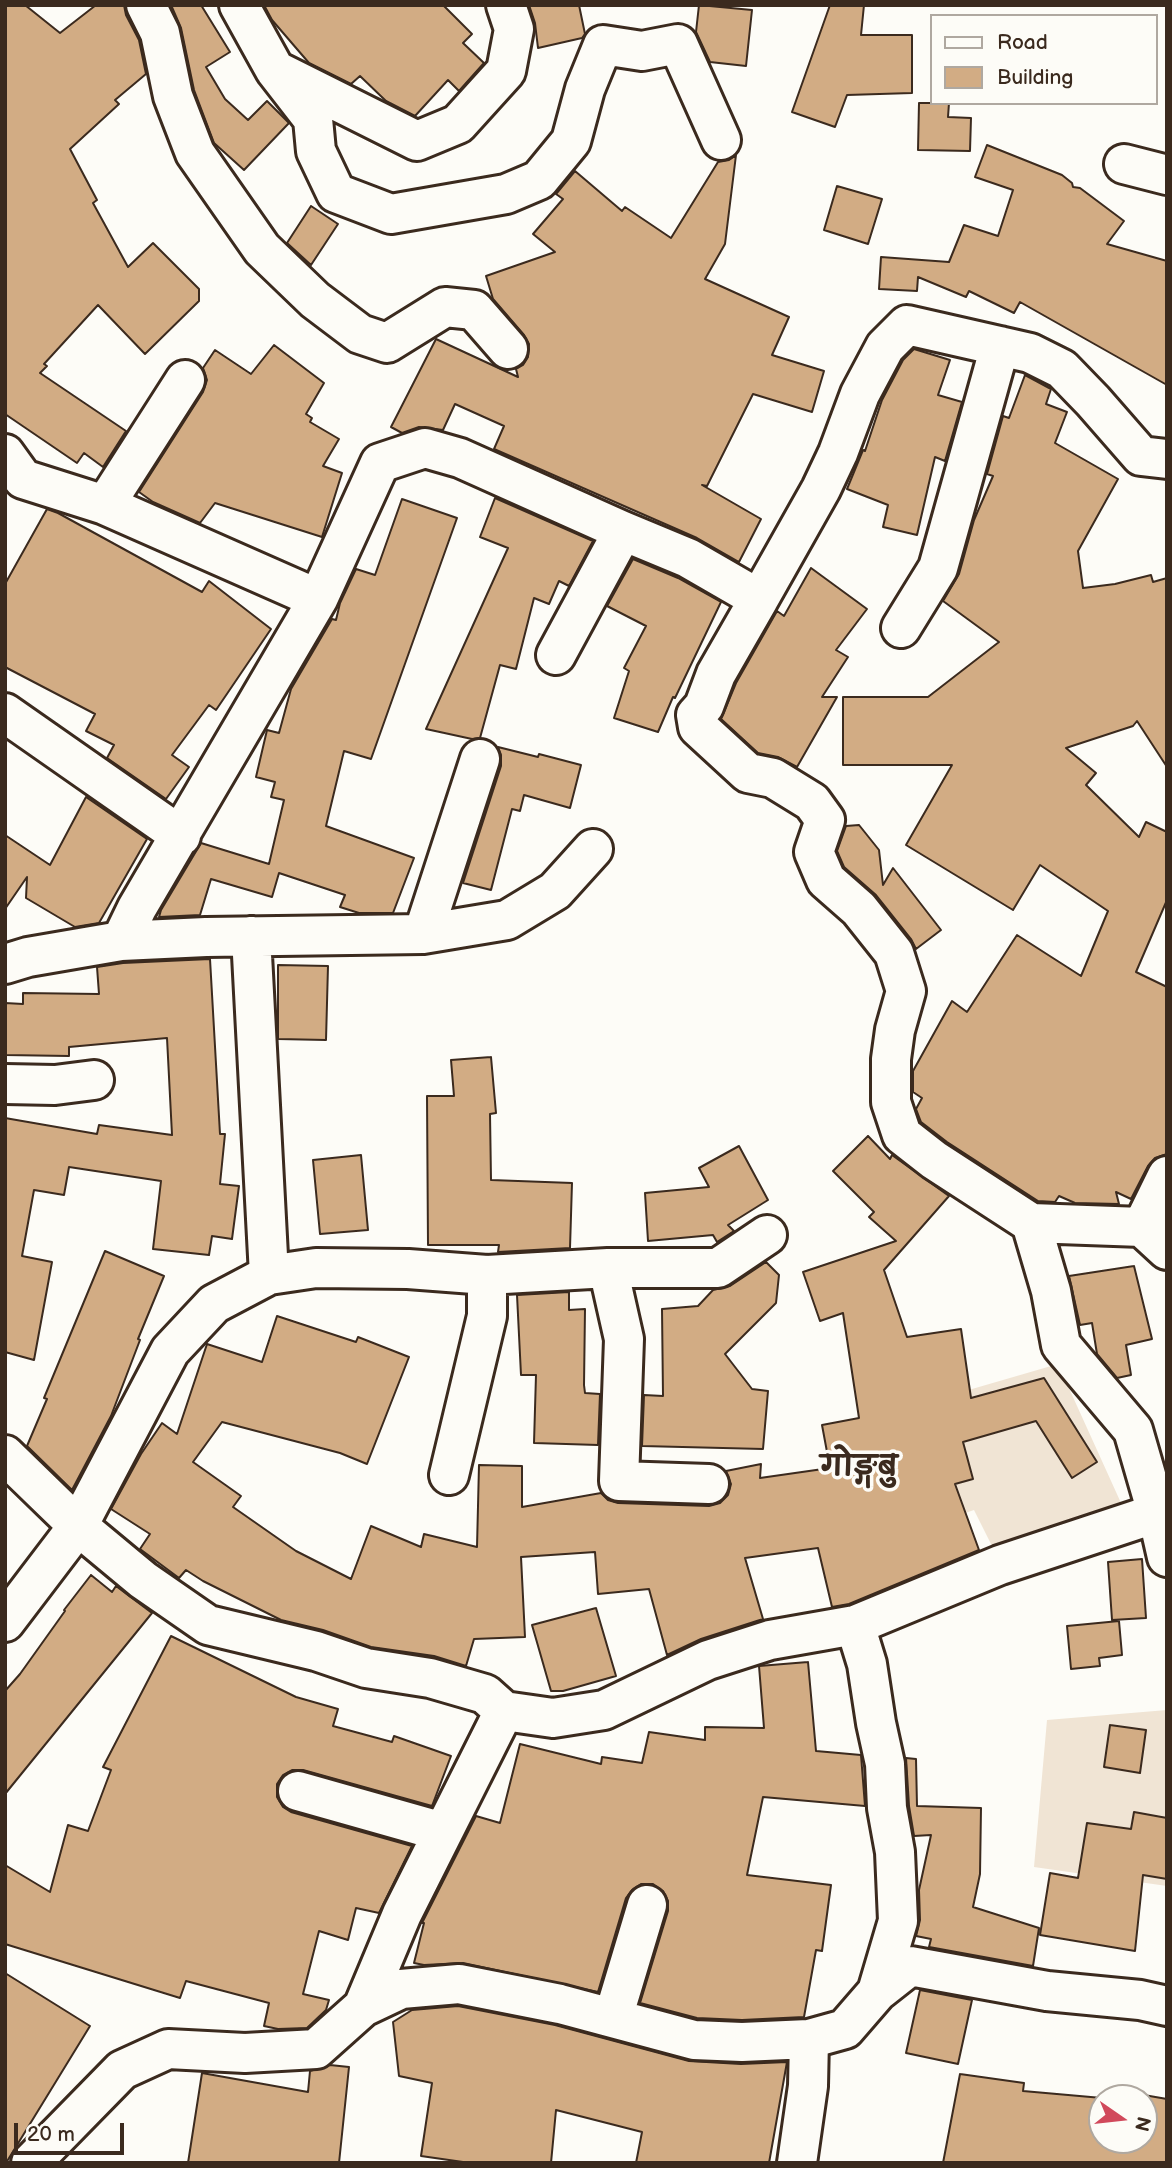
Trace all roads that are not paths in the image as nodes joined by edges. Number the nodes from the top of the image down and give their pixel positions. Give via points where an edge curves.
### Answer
1 (146, 5) edge
2 (239, 5) edge
3 (506, 5) edge
4 (275, 69) junction
5 (721, 140) dead end
6 (1124, 164) dead end
7 (1167, 175) edge
8 (1000, 346) junction
9 (508, 349) dead end
10 (185, 380) dead end
11 (5, 454) edge
12 (1167, 459) edge
13 (104, 505) junction
14 (623, 531) junction
15 (318, 599) junction
16 (759, 599) junction
17 (901, 628) dead end
18 (556, 655) dead end
19 (5, 713) edge
20 (480, 759) dead end
21 (181, 836) junction
22 (593, 849) dead end
23 (423, 934) junction
24 (251, 936) junction
25 (121, 941) junction
26 (13, 954) edge
27 (94, 1080) dead end
28 (5, 1084) edge
29 (1167, 1176) edge
30 (1031, 1223) junction
31 (766, 1235) dead end
32 (1154, 1238) edge
33 (608, 1268) junction
34 (269, 1275) junction
35 (487, 1275) junction
36 (5, 1455) edge
37 (449, 1475) dead end
38 (709, 1484) dead end
39 (1157, 1513) junction
40 (78, 1526) junction
41 (1167, 1557) edge
42 (5, 1622) edge
43 (855, 1625) junction
44 (504, 1711) junction
45 (298, 1791) dead end
46 (443, 1832) junction
47 (647, 1905) dead end
48 (877, 1992) junction
49 (1167, 2006) edge
50 (363, 2007) junction
51 (613, 2018) junction
52 (809, 2039) junction
53 (31, 2163) edge
54 (797, 2163) edge

1 - 9 street via 160,33 173,96 195,153 262,249 315,300 360,334 387,343 445,307 474,310
2 - 4 street
3 - 4 street via 514,29 506,71 458,124 416,141
4 - 5 street via 313,119 316,151 336,193 391,214 506,194 539,180 571,141 603,45 642,51 678,44
6 - 7 street
8 - 12 street via 1030,353 1062,369 1141,456
8 - 16 street via 907,325 885,347 821,489
8 - 17 street via 938,568
10 - 13 street
11 - 13 street via 23,479
13 - 15 street
14 - 15 street via 460,458 425,448 380,463
14 - 16 street via 688,558
14 - 18 street
15 - 21 street
16 - 30 street via 696,715 698,727 748,774 773,778 812,802 825,820 814,852 826,880 859,909 894,953 906,990 891,1059 891,1102 902,1135
19 - 21 street
20 - 23 street
21 - 25 street
22 - 23 street via 555,891 507,920
23 - 24 street
24 - 25 street
24 - 34 street
25 - 26 street
27 - 28 street
29 - 32 street
30 - 32 street
30 - 39 street via 1061,1345 1133,1430
31 - 33 street via 718,1268
33 - 35 street
33 - 38 street via 624,1339 619,1481
34 - 35 street via 329,1268
34 - 40 street via 214,1304 170,1351
35 - 37 street via 487,1316
36 - 40 street
39 - 41 street
39 - 43 street via 1000,1565
40 - 42 street
40 - 44 street via 143,1580 208,1625 366,1668 430,1678 485,1694
43 - 44 street via 770,1640 708,1660 604,1710 554,1718
43 - 48 street via 867,1664 885,1764 895,1852 898,1921
44 - 46 street
45 - 46 street
46 - 50 street
47 - 51 street
48 - 49 street via 910,1966 1047,1991
48 - 52 street via 845,2029
50 - 51 street via 401,1989 459,1984
50 - 53 street via 316,2049 245,2053 169,2049 122,2070
51 - 52 street via 694,2040
52 - 54 street via 808,2086

